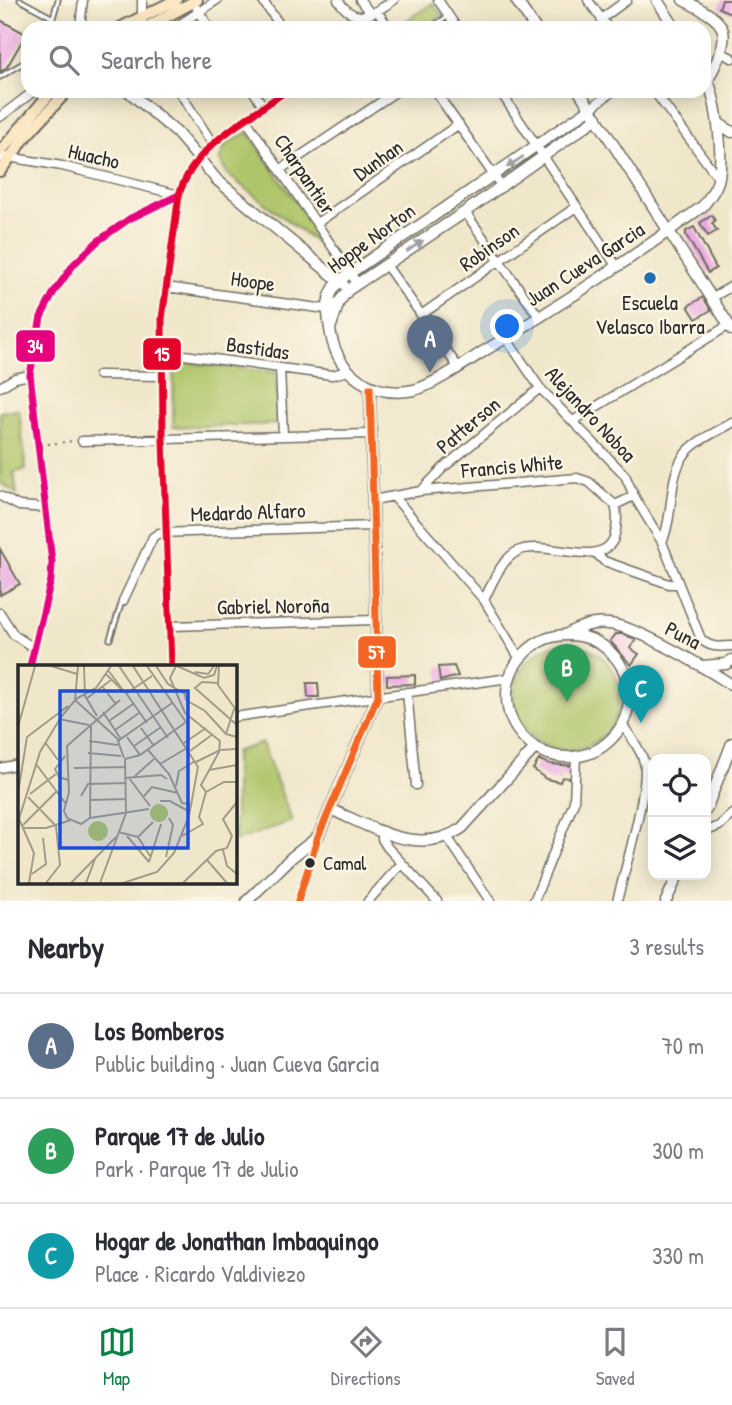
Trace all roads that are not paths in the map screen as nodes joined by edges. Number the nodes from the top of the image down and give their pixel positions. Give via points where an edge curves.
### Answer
1 (20, 0) edge
2 (58, 0) edge
3 (83, 0) edge
4 (142, 0) edge
5 (176, 0) edge
6 (217, 0) edge
7 (262, 0) edge
8 (338, 0) edge
9 (360, 0) edge
10 (394, 0) edge
11 (438, 0) edge
12 (516, 0) edge
13 (588, 0) edge
14 (627, 0) edge
15 (657, 0) edge
16 (683, 0) edge
17 (197, 5) edge
18 (373, 12) junction
19 (449, 16) junction
20 (53, 18) junction
21 (601, 19) joint
22 (52, 21) edge
23 (81, 21) edge
24 (143, 21) edge
25 (147, 21) edge
26 (152, 21) edge
27 (181, 21) edge
28 (206, 21) edge
29 (277, 21) edge
30 (382, 21) edge
31 (441, 21) edge
32 (452, 21) edge
33 (531, 21) edge
34 (670, 21) edge
35 (728, 56) edge
36 (21, 64) edge
37 (711, 71) edge
38 (0, 77) edge
39 (711, 96) edge
40 (25, 98) edge
41 (47, 98) edge
42 (60, 98) edge
43 (136, 98) edge
44 (183, 98) edge
45 (258, 98) edge
46 (276, 98) edge
47 (387, 98) edge
48 (440, 98) edge
49 (505, 98) edge
50 (584, 98) edge
51 (607, 98) edge
52 (659, 98) edge
53 (264, 107) junction
54 (594, 113) junction
55 (0, 117) edge
56 (246, 120) junction
57 (718, 123) junction
58 (459, 124) junction
59 (732, 132) edge
60 (212, 143) junction
61 (540, 152) junction
62 (3, 155) edge
63 (198, 158) junction
64 (281, 169) junction
65 (0, 171) edge
66 (494, 176) junction
67 (719, 178) junction
68 (502, 187) junction
69 (179, 195) junction
70 (576, 207) junction
71 (465, 212) junction
72 (317, 223) junction
73 (670, 231) junction
74 (499, 262) junction
75 (386, 265) junction
76 (617, 267) junction
77 (351, 272) junction
78 (340, 280) junction
79 (357, 283) junction
80 (732, 286) edge
81 (166, 287) junction
82 (348, 290) junction
83 (713, 297) junction
84 (331, 310) junction
85 (421, 315) junction
86 (539, 317) junction
87 (730, 327) edge
88 (506, 338) junction
89 (162, 352) junction
90 (458, 368) junction
91 (280, 369) junction
92 (348, 371) junction
93 (30, 375) junction
94 (99, 375) dead end
95 (163, 376) junction
96 (0, 387) edge
97 (370, 387) junction
98 (540, 388) junction
99 (573, 421) junction
100 (732, 423) edge
101 (371, 434) junction
102 (283, 435) junction
103 (163, 439) junction
104 (82, 441) road end
105 (421, 491) junction
106 (0, 496) edge
107 (394, 496) junction
108 (634, 496) junction
109 (373, 500) junction
110 (615, 505) junction
111 (46, 508) junction
112 (374, 526) junction
113 (166, 532) junction
114 (662, 542) junction
115 (596, 554) junction
116 (678, 584) junction
117 (484, 600) junction
118 (122, 601) joint
119 (0, 613) edge
120 (375, 621) junction
121 (614, 625) junction
122 (171, 626) junction
123 (567, 634) junction
124 (110, 639) dead end
125 (601, 645) junction
126 (732, 646) edge
127 (34, 648) junction
128 (518, 656) junction
129 (732, 660) edge
130 (30, 665) edge
131 (171, 665) edge
132 (702, 666) junction
133 (509, 678) junction
134 (732, 685) edge
135 (407, 692) junction
136 (378, 696) junction
137 (236, 717) edge
138 (622, 724) junction
139 (732, 743) edge
140 (535, 747) junction
141 (576, 757) junction
142 (18, 764) edge
143 (0, 768) edge
144 (416, 785) dead end
145 (711, 797) edge
146 (330, 809) junction
147 (732, 814) edge
148 (711, 829) edge
149 (382, 831) junction
150 (318, 837) junction
151 (448, 838) junction
152 (401, 864) junction
153 (676, 880) edge
154 (247, 901) edge
155 (298, 901) edge
156 (368, 901) edge
157 (437, 901) edge
158 (490, 901) edge
159 (534, 901) edge
160 (617, 901) edge
161 (666, 901) edge

1 - 20 lane
2 - 20 lane
3 - 23 street
4 - 24 street
5 - 25 main road
6 - 17 street
7 - 29 street
8 - 18 street via 351,15
9 - 18 street
10 - 18 street
11 - 19 street
12 - 33 street
13 - 21 street
14 - 21 street
15 - 34 street
16 - 35 street via 725,27
17 - 26 main road
17 - 27 street
17 - 28 street
18 - 30 street
19 - 31 lane
19 - 32 street
20 - 22 lane
35 - 37 street
36 - 38 lane
39 - 57 street
40 - 55 street
41 - 62 main road
42 - 62 main road
43 - 63 street via 177,132
44 - 60 street
45 - 53 street
46 - 53 street
47 - 64 street
48 - 58 street
49 - 61 street
50 - 54 street
51 - 54 street, Hoppe Norton
52 - 67 street
53 - 56 street
54 - 61 street, Hoppe Norton
54 - 73 street
56 - 60 street
56 - 64 street, Charpantier
57 - 59 street
57 - 67 street
58 - 66 street
58 - 72 street, Dunhan
60 - 63 street
61 -> 66 street, Hoppe Norton
61 - 68 street, Hoppe Norton
61 - 70 street
62 - 65 main road
62 - 69 street, Huacho
63 - 69 street
63 - 78 street via 217,180
64 - 72 street, Charpantier
66 - 68 street
66 - 77 street, Hoppe Norton
67 - 73 street, Juan Cueva Garcia via 703,206
68 - 71 street, Hoppe Norton
69 - 81 street
69 - 93 street via 129,219 74,264 41,317
70 - 74 street, Robinson
70 - 76 street
71 - 74 street
75 -> 71 street, Hoppe Norton
72 - 77 street, Charpantier
73 - 76 street, Juan Cueva Garcia
73 - 83 street
74 - 85 street, Robinson
74 - 86 street
75 - 79 street, Hoppe Norton
75 - 85 street
76 - 86 street, Juan Cueva Garcia
77 - 78 street, Hoppe Norton
77 - 79 street, Charpantier
78 - 82 street
78 - 84 street, Hoppe Norton via 329,296
79 - 82 street, Hoppe Norton
80 - 83 street
81 - 84 street, Hoope
81 - 89 street
82 - 84 street, Hoppe Norton
83 - 87 street
84 - 92 street, Hoppe Norton via 333,344
85 - 90 street
86 - 88 street, Juan Cueva Garcia
87 - 99 street
88 - 90 street, Juan Cueva Garcia
88 - 98 street, Alejandro Noboa
89 - 91 street, Bastidas
89 - 95 street
90 - 97 street, Juan Cueva Garcia via 416,389 390,392
91 - 92 street, Bastidas via 332,375
91 - 102 street
92 - 97 street
93 - 96 street
93 - 111 street
94 - 95 street
95 - 103 street
97 - 101 street
98 - 99 street, Alejandro Noboa
98 - 105 street, Patterson
99 - 108 street, Alejandro Noboa via 625,475
100 - 114 street via 683,457
101 - 102 street
101 - 109 street
102 - 103 street
103 - 104 street
103 - 113 street
105 - 107 street, Francis White
105 - 110 street, Francis White via 577,478 589,482
106 - 111 street via 19,506
107 - 109 street, Francis White
107 - 117 street
108 - 110 street
108 - 114 street, Alejandro Noboa
109 - 112 street
110 - 115 street via 612,542
111 - 127 street via 51,580
112 - 113 street, Medardo Alfaro
112 - 120 street
113 - 118 street, Medardo Alfaro via 153,537
113 - 122 street
114 - 116 street, Alejandro Noboa
115 - 116 street via 604,561
115 - 117 street via 534,548 518,551 505,562
116 - 126 street, Alejandro Noboa via 701,639 707,645
117 - 128 street
118 - 124 lane
119 - 127 street via 14,635
120 - 122 street, Gabriel Noroña
120 - 136 street
121 - 123 street, Puna via 585,625
121 - 125 street via 602,633
121 - 132 street, Puna
122 - 131 street
123 - 125 street
123 - 128 street via 540,641
125 - 138 street via 613,654 629,688
127 - 130 street
128 - 133 street
129 - 132 street
132 - 134 street, Puna
133 - 135 street
133 - 140 street via 511,717 516,729
135 - 136 street
135 - 144 street
136 - 137 street
136 - 146 street
138 - 141 street via 598,749
138 - 160 street via 645,766
139 - 145 street
140 - 141 street
140 - 151 street
141 - 159 street via 574,802
142 - 143 street
146 - 149 street
146 - 150 street
147 - 148 street
149 - 151 street via 417,841
149 - 152 street via 382,839
150 - 154 street
150 - 155 street
151 - 158 street
152 - 156 street
152 - 157 street
153 - 161 street

